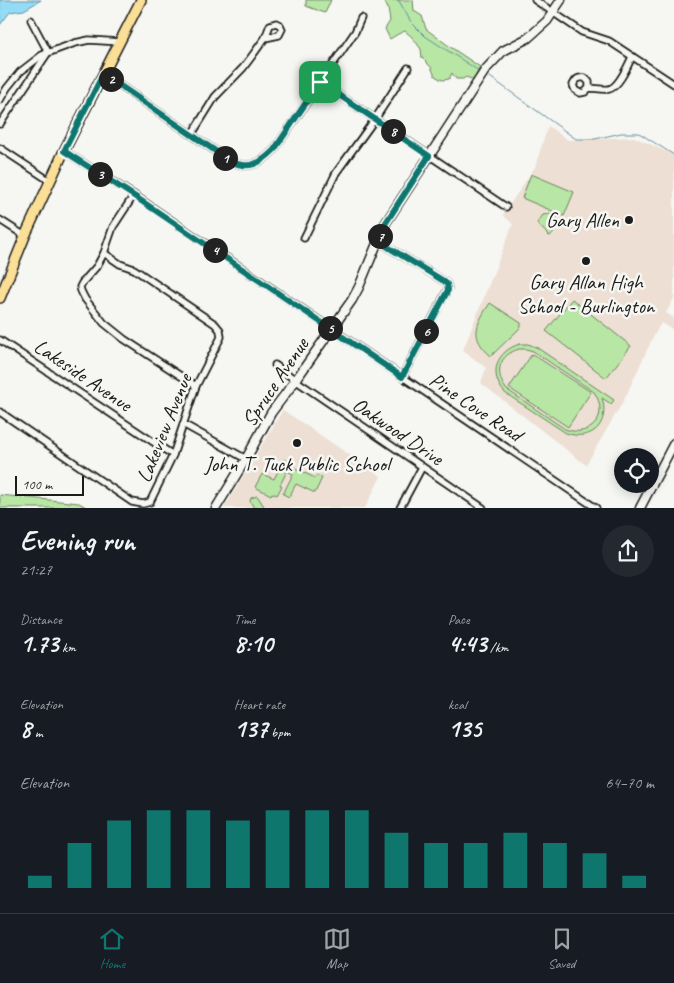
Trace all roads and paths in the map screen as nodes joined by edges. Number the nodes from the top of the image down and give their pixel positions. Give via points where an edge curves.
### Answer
1 (141, 0) edge
2 (534, 0) edge
3 (561, 0) edge
4 (553, 13) junction
5 (361, 18) dead end
6 (31, 20) dead end
7 (265, 38) dead end
8 (120, 42) junction
9 (48, 52) junction
10 (632, 57) junction
11 (408, 68) dead end
12 (103, 74) junction
13 (320, 82) junction
14 (674, 84) edge
15 (589, 88) dead end
16 (0, 100) edge
17 (375, 119) junction
18 (0, 124) edge
19 (192, 134) junction
20 (0, 148) edge
21 (64, 151) junction
22 (429, 156) junction
23 (50, 181) junction
24 (134, 196) junction
25 (506, 208) dead end
26 (0, 220) edge
27 (26, 236) junction
28 (304, 238) dead end
29 (378, 241) junction
30 (104, 253) junction
31 (0, 296) edge
32 (332, 329) junction
33 (0, 340) edge
34 (275, 365) dead end
35 (402, 377) junction
36 (295, 381) junction
37 (196, 386) junction
38 (0, 412) edge
39 (183, 424) junction
40 (674, 442) edge
41 (173, 455) junction
42 (246, 459) junction
43 (422, 467) junction
44 (473, 502) junction
45 (216, 508) edge
46 (400, 508) edge
47 (470, 508) edge
48 (483, 508) edge
49 (596, 508) edge
50 (640, 508) edge

1 - 8 main road
2 - 4 street
3 - 4 street, Spruce Avenue
4 - 10 street
4 - 22 street, Spruce Avenue via 528,38 503,51 486,69
5 - 13 street
6 - 9 street
7 - 19 street via 216,97
8 - 9 street via 89,40
8 - 12 main road
9 - 16 street via 20,72
9 - 18 street
10 - 14 street
10 - 15 street via 614,87
11 - 17 street
12 - 19 street
12 - 21 main road
13 - 17 street
13 - 19 street via 274,150 265,160 254,165 230,161
17 - 22 street
17 - 28 street via 336,173
20 - 23 street
21 - 23 main road
21 - 24 street, Pine Cove Road
22 - 25 street
22 - 29 street, Spruce Avenue via 385,224
23 - 27 main road
24 - 30 street via 113,226
24 - 32 street, Pine Cove Road
26 - 27 street
27 - 31 main road
29 - 32 street, Spruce Avenue via 359,287
29 - 35 street via 447,284 448,290
30 - 37 street via 80,287 85,300 104,323 124,339
30 - 37 street, Lakeview Avenue via 134,269 220,330 221,337
32 - 35 street, Pine Cove Road
32 - 36 street, Spruce Avenue
33 - 41 street, Lakeside Avenue
34 - 36 street, Oakwood Drive
35 - 49 street, Pine Cove Road
36 - 42 street, Spruce Avenue via 270,413
36 - 43 street, Oakwood Drive
37 - 39 street, Lakeview Avenue
38 - 41 street, Lakeview Avenue via 132,502 150,502
39 - 41 street, Lakeview Avenue
39 - 42 street
40 - 50 street
42 - 45 street, Spruce Avenue
43 - 44 street, Oakwood Drive
43 - 46 street
44 - 47 street
44 - 48 street, Oakwood Drive

